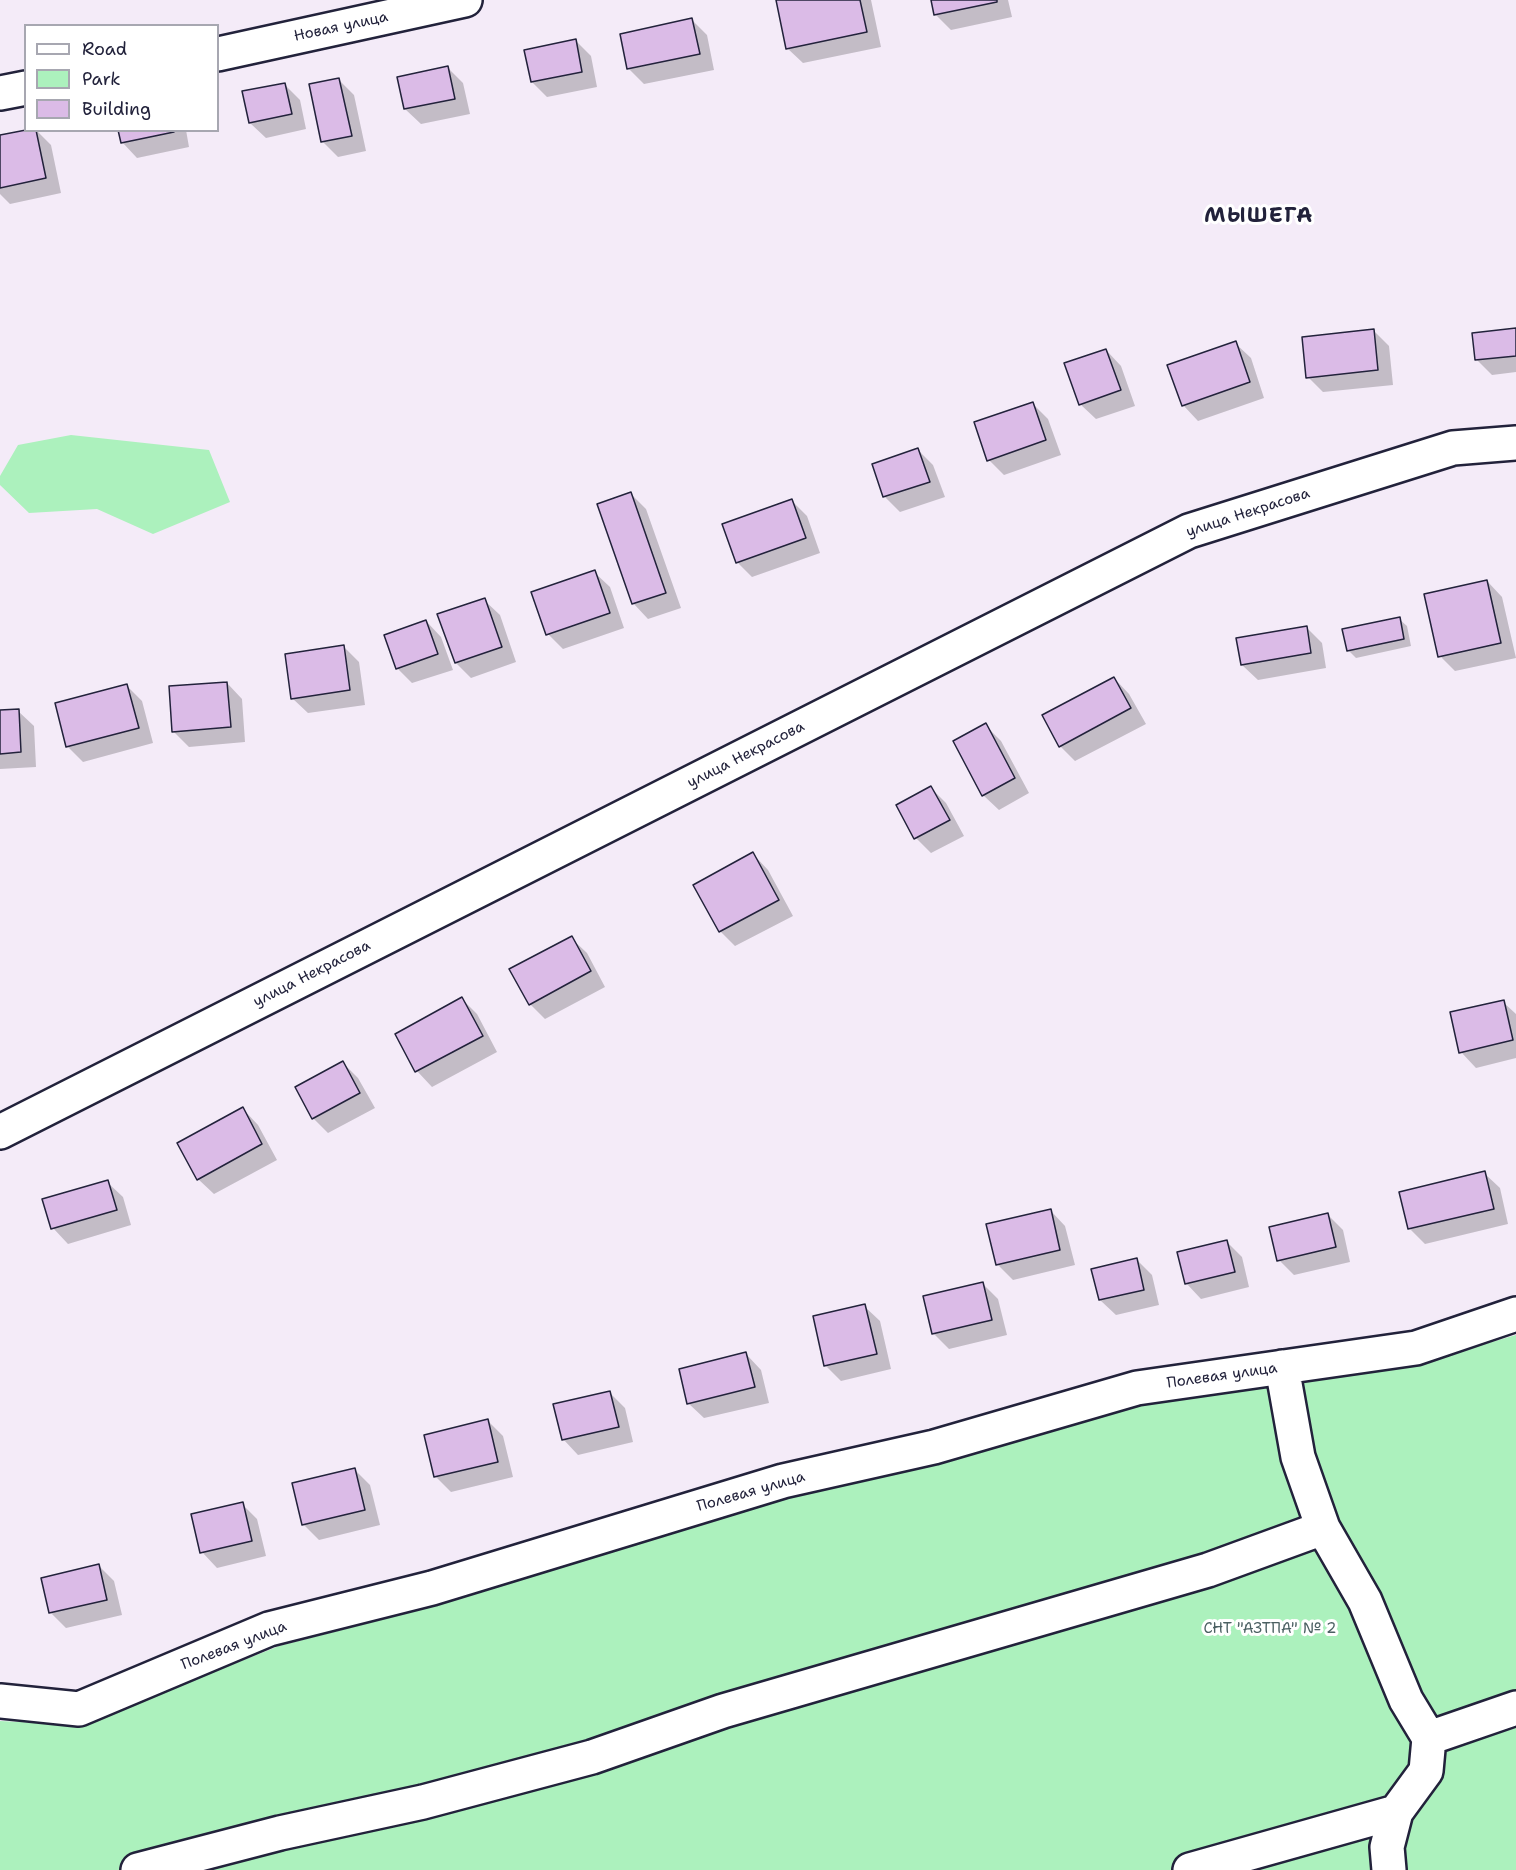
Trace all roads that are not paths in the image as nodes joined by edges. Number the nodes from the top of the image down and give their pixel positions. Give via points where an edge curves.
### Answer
1 (465, 0) edge
2 (219, 54) edge
3 (24, 88) edge
4 (0, 93) edge
5 (1516, 443) edge
6 (0, 1132) edge
7 (1516, 1314) edge
8 (1282, 1367) junction
9 (1323, 1528) junction
10 (0, 1701) edge
11 (1516, 1708) edge
12 (1429, 1738) junction
13 (1396, 1812) junction
14 (138, 1870) edge
15 (1190, 1870) edge
16 (1389, 1870) edge

1 - 2 street, Новая улица
3 - 4 street
5 - 6 street, улица Некрасова via 1453,448 1189,531
7 - 8 street, Полевая улица via 1416,1348
8 - 9 street via 1298,1457
8 - 10 street, Полевая улица via 1137,1388 934,1447 783,1481 432,1588 269,1629 79,1709
9 - 12 street via 1365,1601 1406,1700
9 - 14 street via 1208,1570 723,1711 592,1757
11 - 12 street
12 - 13 street via 1426,1771
13 - 15 street
13 - 16 street via 1387,1847

